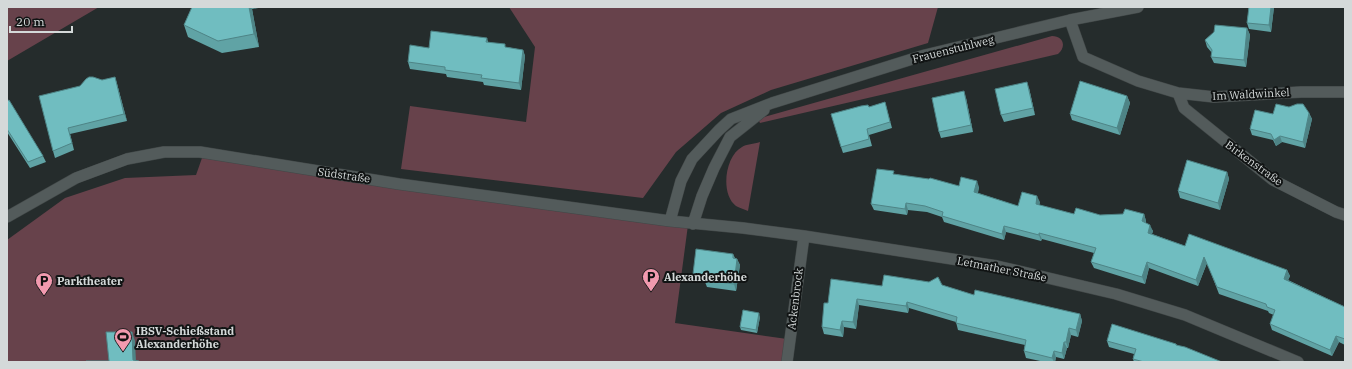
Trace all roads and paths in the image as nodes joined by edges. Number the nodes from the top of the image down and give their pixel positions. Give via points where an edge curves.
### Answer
1 (1138, 7) edge
2 (1070, 20) junction
3 (1345, 92) edge
4 (1178, 93) junction
5 (772, 103) junction
6 (1345, 215) edge
7 (7, 217) edge
8 (670, 221) junction
9 (693, 224) junction
10 (804, 236) junction
11 (787, 362) edge
12 (1298, 362) edge

1 - 2 street, Frauenstuhlweg
2 - 4 street, Im Waldwinkel via 1083,57 1138,81
2 - 5 street, Frauenstuhlweg via 925,55
3 - 4 street, Im Waldwinkel via 1214,97
4 - 6 street, Birkenstraße via 1184,108 1273,180
5 - 8 street, Frauenstuhlweg via 730,119 696,154 681,181
5 - 9 street, Frauenstuhlweg via 730,137 702,196
7 - 8 street, Südstraße via 76,178 127,159 164,152 200,152 399,184
8 - 9 street, Südstraße
9 - 10 street, Letmather Straße
10 - 11 street, Ackenbrock
10 - 12 street, Letmather Straße via 997,266 1116,294 1185,315

